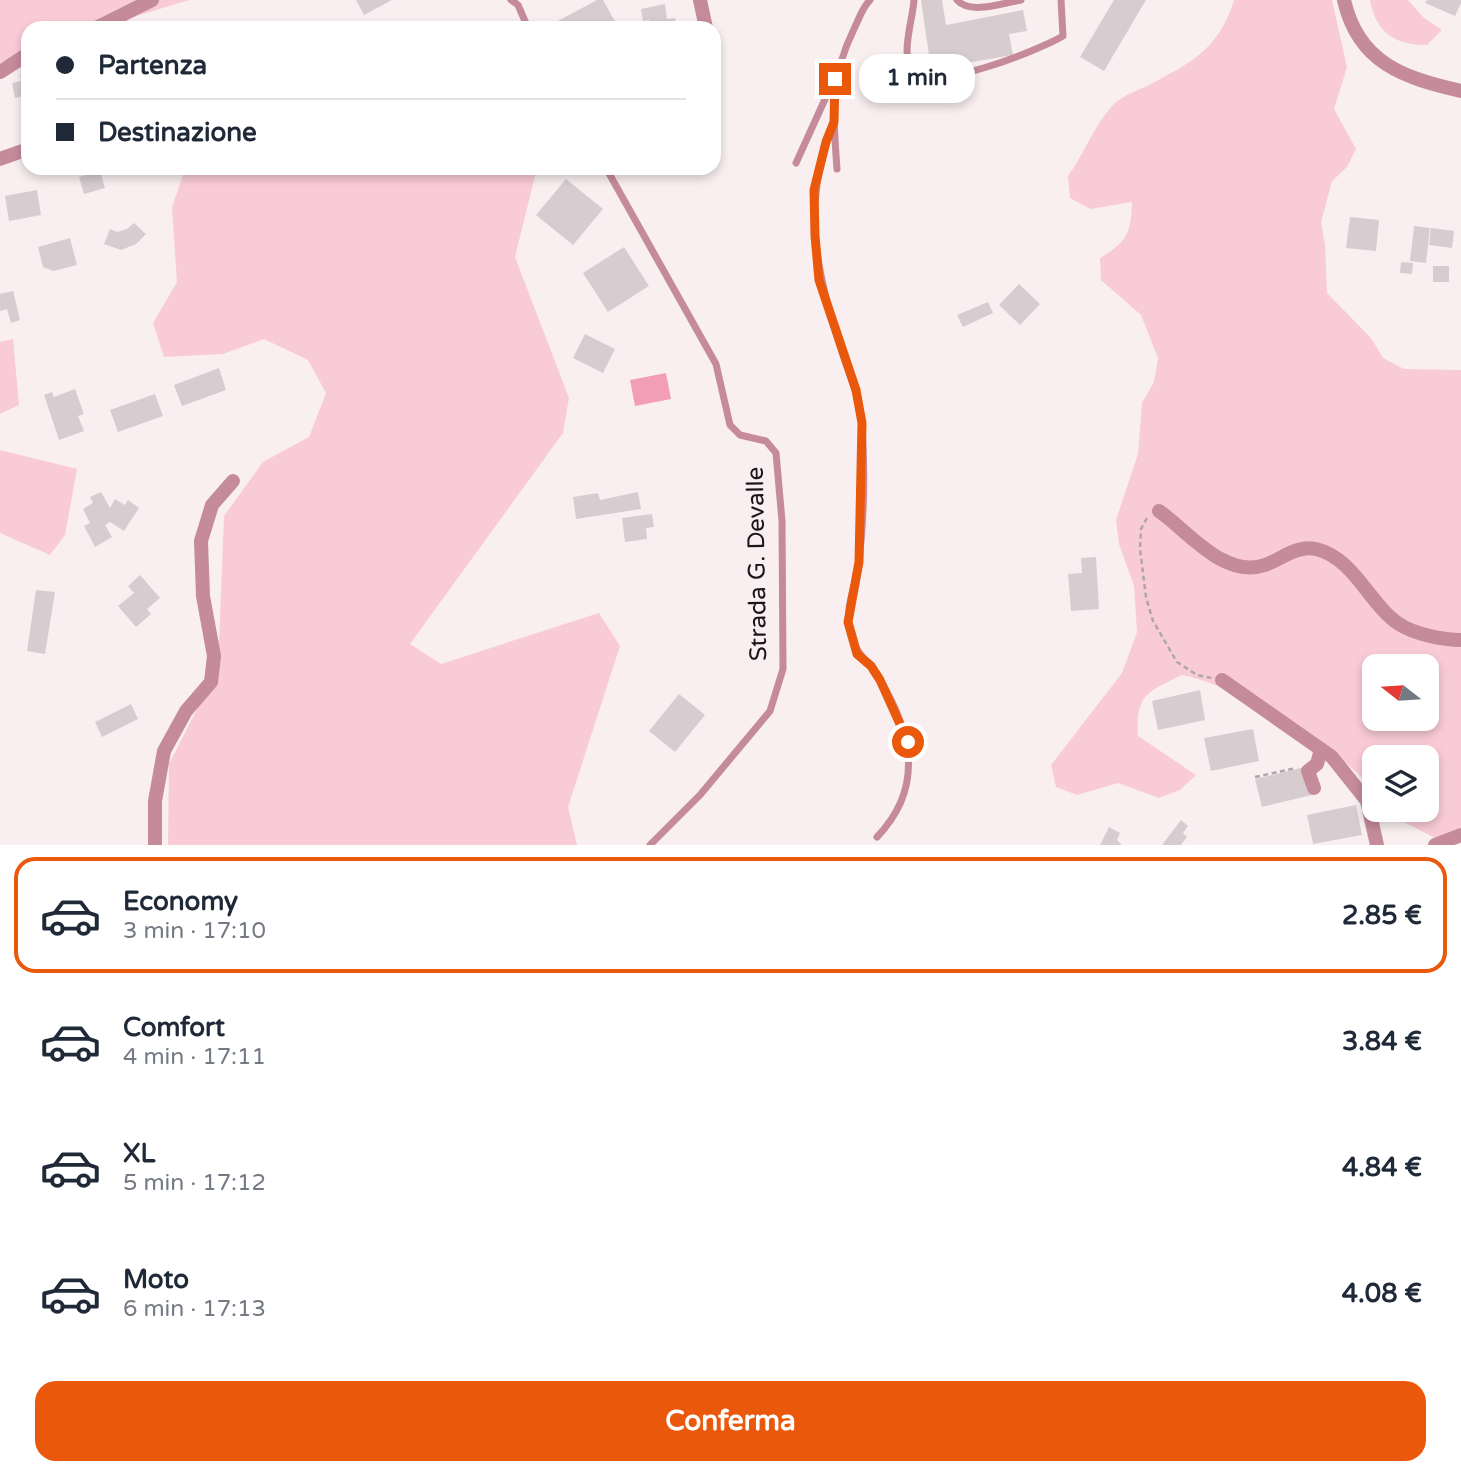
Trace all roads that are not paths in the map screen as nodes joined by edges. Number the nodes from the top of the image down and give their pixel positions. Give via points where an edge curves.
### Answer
1 (152, 0) edge
2 (511, 0) edge
3 (700, 0) edge
4 (870, 0) edge
5 (914, 0) edge
6 (957, 0) edge
7 (1021, 0) edge
8 (1062, 0) edge
9 (1344, 0) edge
10 (110, 21) edge
11 (525, 21) edge
12 (704, 21) edge
13 (21, 58) edge
14 (0, 72) edge
15 (835, 79) junction
16 (1461, 91) edge
17 (834, 122) junction
18 (21, 152) edge
19 (0, 159) edge
20 (796, 163) dead end
21 (836, 169) dead end
22 (610, 175) edge
23 (233, 481) dead end
24 (1159, 511) road end
25 (1461, 640) edge
26 (1222, 680) road end
27 (1321, 749) junction
28 (1314, 789) dead end
29 (1461, 835) edge
30 (877, 837) dead end
31 (155, 845) edge
32 (650, 845) edge
33 (1377, 845) edge
34 (1435, 845) edge

1 - 10 street
2 - 11 lane
3 - 12 street
4 - 15 lane via 850,36
5 - 8 lane via 909,62 914,72 925,78 979,69 1048,45 1063,36
6 - 7 lane via 978,7
9 - 16 street via 1355,34 1369,53 1392,69
13 - 14 street
15 - 17 lane
15 - 20 lane
17 - 21 lane
17 - 30 lane via 814,190 815,236 819,280 856,390 862,423 859,562 848,622 857,654 880,680 908,742 909,763 900,805
18 - 19 street
22 - 32 lane, Strada G. Devalle via 716,364 730,425 740,435 766,441 776,453 781,509 783,669 776,696 770,710 700,795
23 - 31 street via 212,505 201,541 203,596 214,656 211,682 186,711 164,751 155,801
24 - 25 street via 1207,550 1244,566 1264,565 1296,550 1316,549 1345,566 1400,625
26 - 27 street
27 - 28 street via 1317,764 1308,771
27 - 33 street via 1367,801
29 - 34 street

